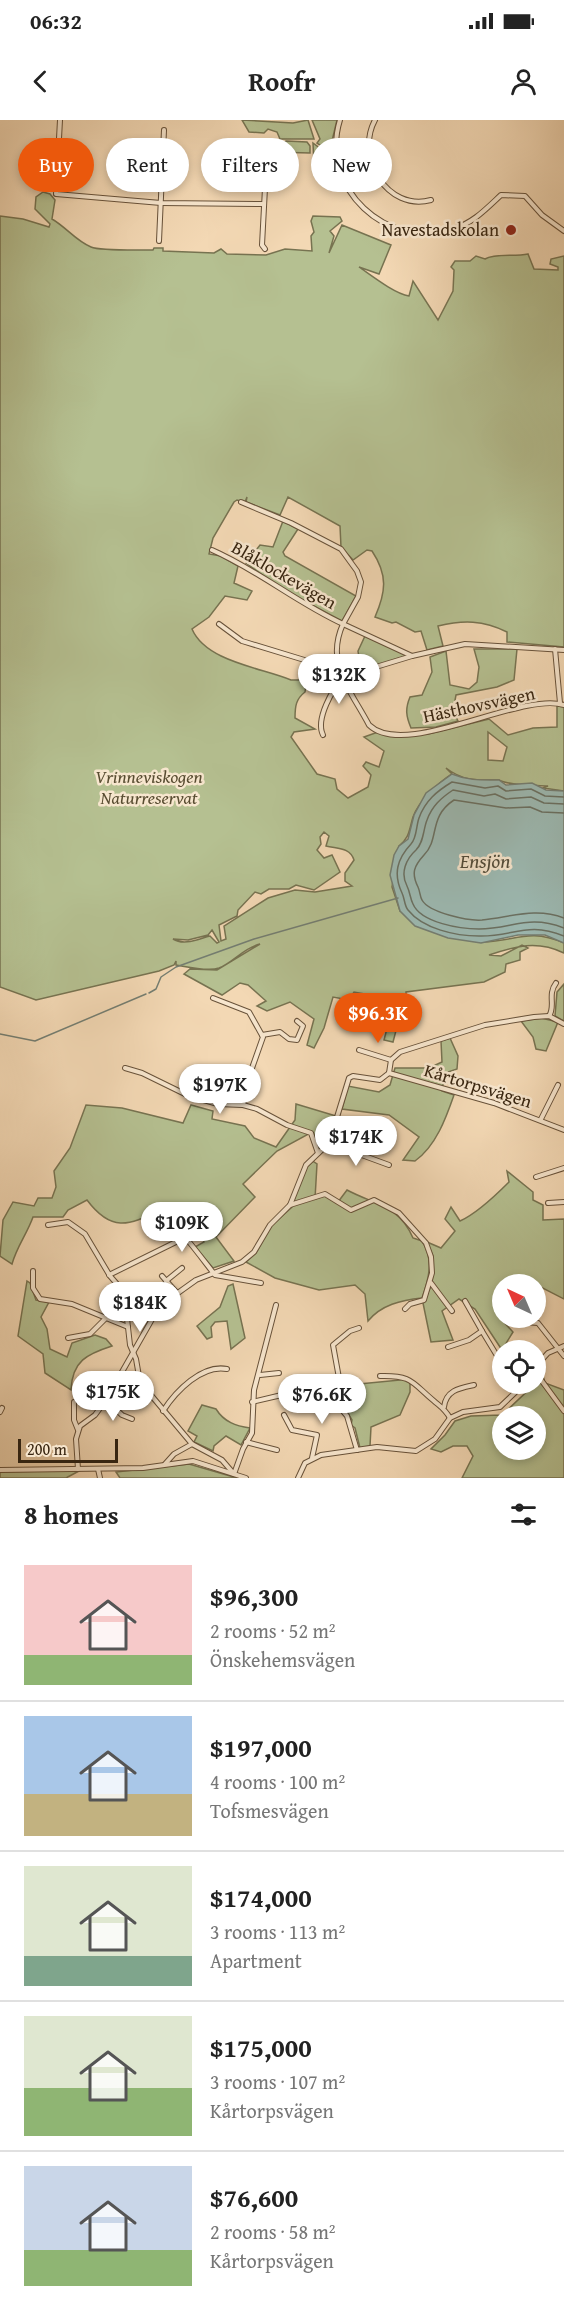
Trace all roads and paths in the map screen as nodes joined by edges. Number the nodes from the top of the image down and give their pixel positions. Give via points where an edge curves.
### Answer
1 (60, 120) edge
2 (340, 120) edge
3 (375, 120) edge
4 (164, 130) dead end
5 (264, 192) edge
6 (431, 200) dead end
7 (161, 203) junction
8 (263, 204) junction
9 (564, 231) edge
10 (159, 241) dead end
11 (265, 249) dead end
12 (241, 502) dead end
13 (212, 550) dead end
14 (219, 624) dead end
15 (343, 624) junction
16 (555, 649) junction
17 (564, 650) edge
18 (412, 656) junction
19 (342, 677) junction
20 (562, 704) edge
21 (323, 735) dead end
22 (556, 983) dead end
23 (213, 998) dead end
24 (549, 1016) junction
25 (297, 1021) dead end
26 (564, 1023) edge
27 (262, 1035) junction
28 (358, 1050) dead end
29 (391, 1060) junction
30 (125, 1068) dead end
31 (389, 1073) junction
32 (558, 1085) dead end
33 (243, 1105) junction
34 (541, 1119) junction
35 (564, 1130) edge
36 (329, 1143) junction
37 (318, 1153) junction
38 (389, 1165) dead end
39 (564, 1168) edge
40 (536, 1177) dead end
41 (564, 1202) edge
42 (548, 1203) dead end
43 (290, 1205) junction
44 (167, 1218) dead end
45 (48, 1225) dead end
46 (184, 1238) junction
47 (182, 1268) dead end
48 (33, 1271) dead end
49 (212, 1272) junction
50 (109, 1275) junction
51 (162, 1276) dead end
52 (166, 1281) junction
53 (261, 1283) dead end
54 (430, 1283) junction
55 (177, 1293) junction
56 (465, 1301) dead end
57 (276, 1305) dead end
58 (405, 1309) dead end
59 (452, 1311) dead end
60 (106, 1318) junction
61 (128, 1327) junction
62 (359, 1328) dead end
63 (542, 1328) edge
64 (483, 1331) junction
65 (68, 1338) dead end
66 (448, 1347) dead end
67 (492, 1347) edge
68 (564, 1347) edge
69 (557, 1348) junction
70 (134, 1353) junction
71 (546, 1355) edge
72 (564, 1356) edge
73 (227, 1369) dead end
74 (279, 1373) dead end
75 (260, 1375) junction
76 (380, 1376) dead end
77 (474, 1385) dead end
78 (546, 1387) edge
79 (330, 1391) junction
80 (512, 1394) edge
81 (106, 1400) junction
82 (74, 1402) dead end
83 (252, 1402) junction
84 (444, 1408) junction
85 (163, 1411) junction
86 (564, 1411) edge
87 (284, 1415) dead end
88 (450, 1418) junction
89 (132, 1419) dead end
90 (78, 1430) junction
91 (246, 1442) junction
92 (192, 1444) junction
93 (277, 1450) dead end
94 (357, 1450) junction
95 (312, 1458) junction
96 (165, 1464) junction
97 (78, 1468) junction
98 (98, 1469) junction
99 (0, 1470) edge
100 (234, 1474) junction
101 (100, 1478) edge
102 (246, 1478) edge
103 (298, 1478) edge

1 - 7 street via 56,194
2 - 9 street via 336,143 343,179 361,206 385,224 415,233 451,230 484,212 500,195 525,196 547,220
3 - 6 street via 369,139 377,176 399,198
4 - 7 street
5 - 8 street
7 - 8 street
7 - 10 street
8 - 11 street
12 - 15 street, Hästhovsvägen via 341,549 361,582 358,597
13 - 15 street, Blåklockevägen
14 - 19 street via 242,641 311,662
15 - 18 street, Blåklockevägen
15 - 19 street, Hästhovsvägen via 335,652
16 - 17 street
16 - 18 street via 465,644
16 - 20 street
18 - 19 street
19 - 20 street, Hästhovsvägen via 369,725 387,732 427,732 530,706
19 - 21 street via 323,716
22 - 24 street via 550,995 553,1009
23 - 27 street via 249,1012
24 - 26 street
24 - 29 street via 485,1025 400,1052
25 - 27 street via 303,1026 297,1040 280,1032
27 - 33 street
28 - 29 street
29 - 31 street
30 - 33 street via 142,1072 189,1096 218,1104
31 - 34 street, Kårtorpsvägen
31 - 36 street, Kårtorpsvägen via 380,1080 349,1078
32 - 34 street
33 - 37 street via 311,1133
34 - 35 street, Kårtorpsvägen
36 - 37 street
36 - 38 street
37 - 43 street via 303,1169
39 - 40 street
41 - 42 street
43 - 49 street via 270,1225 248,1258
43 - 54 street via 325,1194 351,1210 370,1200 388,1206 426,1243 431,1257
44 - 46 street via 179,1226
45 - 50 street via 68,1222 81,1230
46 - 49 street
46 - 50 street
47 - 52 street
48 - 60 street via 33,1288 40,1299 72,1304
49 - 53 street via 219,1278
49 - 55 street
50 - 61 street via 124,1292
51 - 52 street
52 - 55 street
54 - 58 street via 424,1300
54 - 59 street
55 - 70 street via 155,1314
56 - 64 street
57 - 75 street
60 - 61 street
60 - 65 street via 86,1336
61 - 70 street
62 - 79 street via 334,1343 342,1387
63 - 69 street
64 - 66 street
64 - 67 street
68 - 69 street
69 - 71 street
69 - 72 street
70 - 81 street
70 - 85 street via 140,1382
73 - 85 street via 210,1369 177,1393
74 - 75 street
75 - 83 street
76 - 84 street via 414,1382
77 - 84 street via 453,1391 446,1397
78 - 86 street
79 - 83 street via 286,1394
79 - 94 street via 347,1416
80 - 88 street via 497,1408 463,1412
81 - 89 street
81 - 90 street
82 - 90 street
83 - 91 street via 252,1434
84 - 88 street
85 - 92 street
87 - 95 street via 292,1430 317,1434
88 - 94 street via 435,1439 416,1451 377,1447
90 - 97 street
91 - 93 street
91 - 100 street
92 - 96 street
92 - 100 street via 222,1460
94 - 95 street
95 - 103 street via 301,1467
96 - 98 street
96 - 100 street via 202,1462
97 - 98 street
97 - 99 street
98 - 101 street
100 - 102 street

